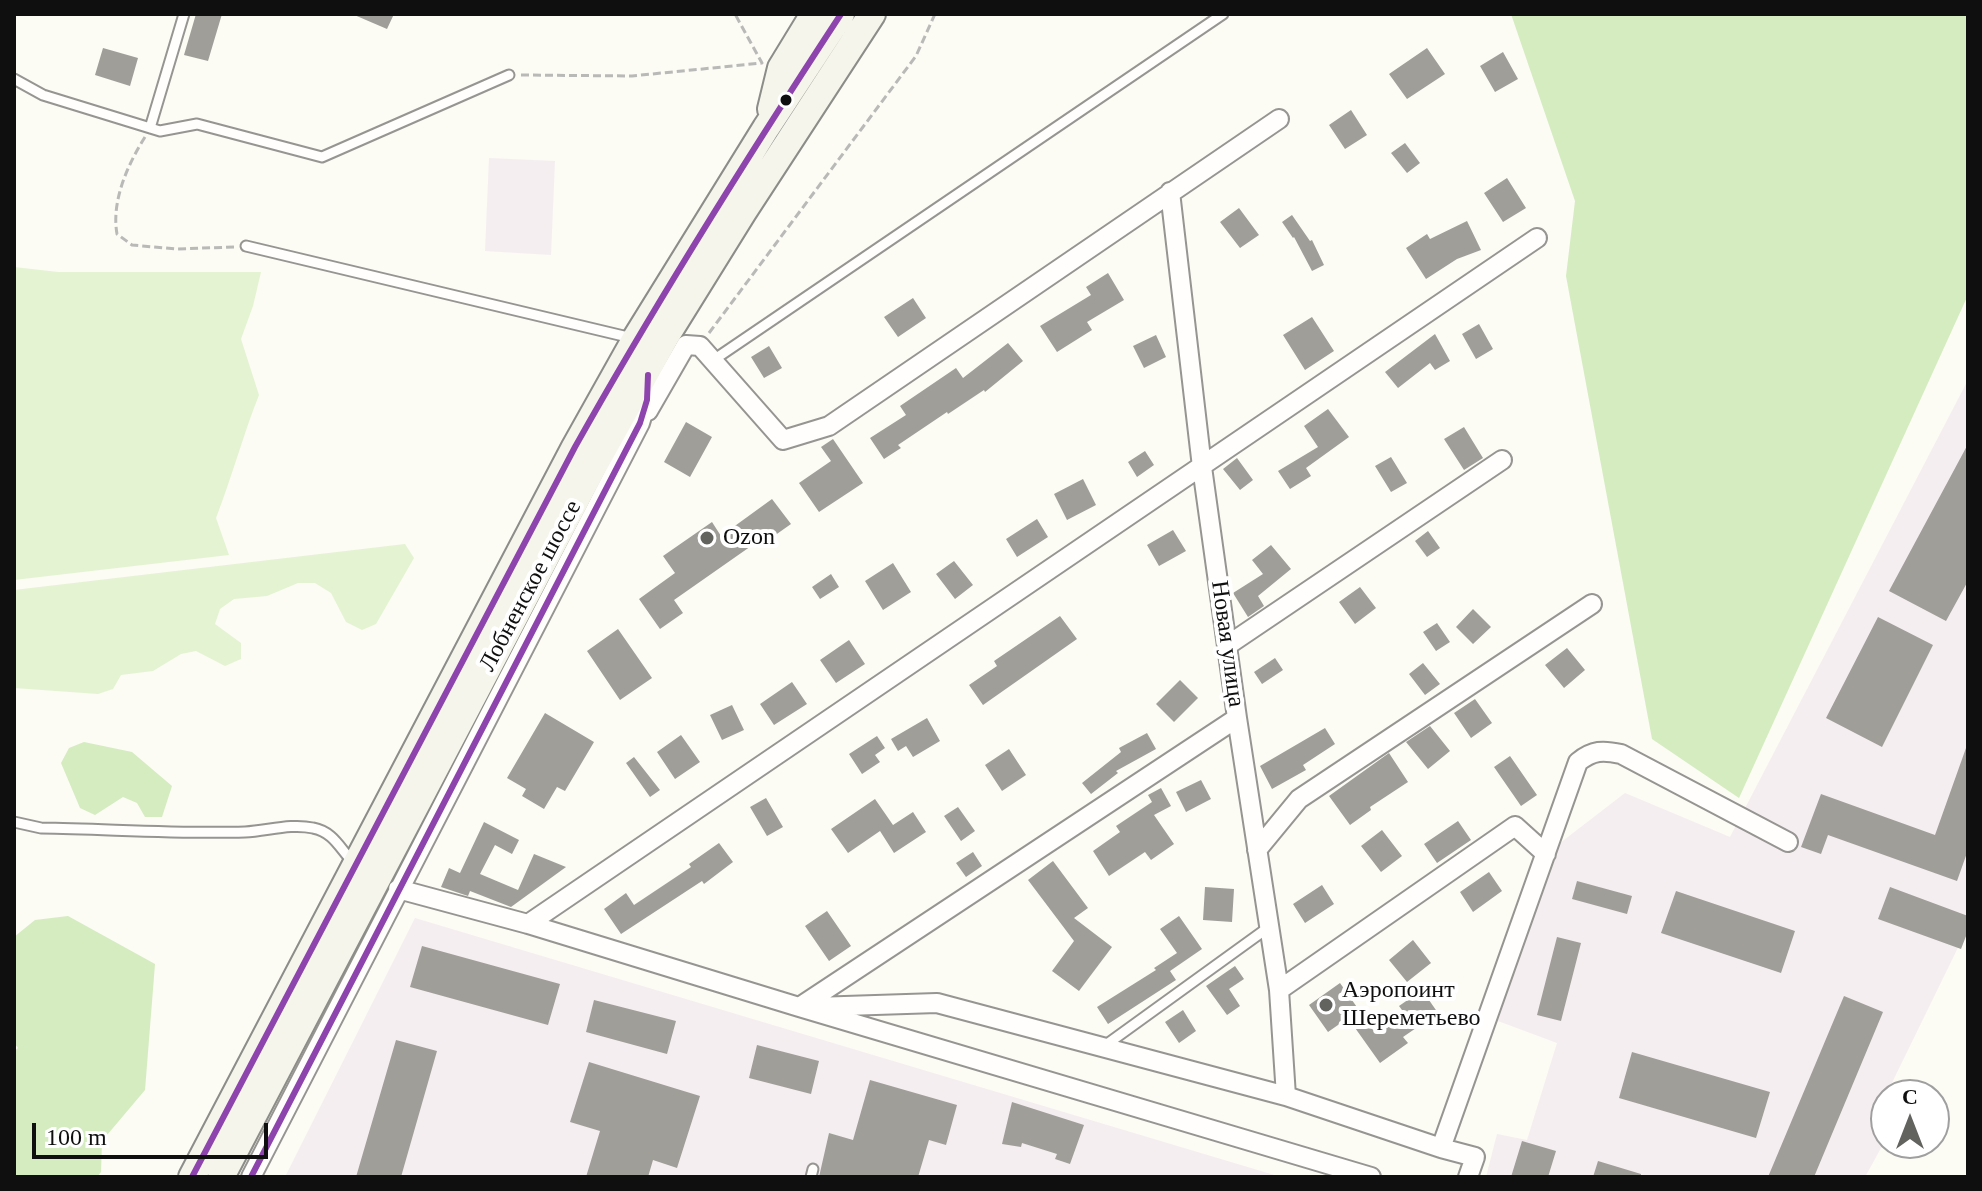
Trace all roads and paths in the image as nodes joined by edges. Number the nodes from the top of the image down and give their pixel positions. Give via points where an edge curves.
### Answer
1 (184, 14) edge
2 (735, 14) edge
3 (814, 14) edge
4 (841, 14) edge
5 (872, 14) edge
6 (935, 14) edge
7 (1223, 14) edge
8 (894, 73) dead end
9 (509, 75) joint
10 (900, 76) junction
11 (14, 79) edge
12 (1279, 119) dead end
13 (150, 128) junction
14 (766, 128) junction
15 (1170, 192) junction
16 (1537, 238) dead end
17 (246, 246) joint
18 (636, 338) junction
19 (700, 346) junction
20 (712, 361) junction
21 (648, 369) junction
22 (640, 423) junction
23 (1502, 460) dead end
24 (1202, 467) junction
25 (1592, 604) dead end
26 (1228, 645) junction
27 (1237, 718) junction
28 (14, 822) edge
29 (1788, 842) dead end
30 (1257, 850) junction
31 (1546, 854) junction
32 (356, 865) junction
33 (398, 889) junction
34 (528, 924) junction
35 (1269, 927) junction
36 (1279, 990) junction
37 (799, 1007) junction
38 (1102, 1048) junction
39 (1286, 1096) junction
40 (1441, 1148) junction
41 (192, 1177) edge
42 (221, 1177) edge
43 (251, 1177) edge
44 (1371, 1177) edge
45 (1468, 1177) edge

1 - 13 lane
2 - 9 path via 762,63 632,76
3 - 14 main road via 781,68
4 - 14 main road, Лобненское шоссе
5 - 21 main road, Лобненское шоссе
6 - 10 path via 916,56
7 - 20 lane
8 - 10 path
9 - 13 lane via 322,157 197,124
10 - 19 path
11 - 13 lane via 43,95
12 - 15 street
13 - 17 path via 128,163 114,219 117,234 132,245
14 - 18 main road, Лобненское шоссе
15 - 20 street via 829,426 783,440
15 - 24 street, Новая улица
16 - 24 street
17 - 18 lane
18 - 32 main road, Лобненское шоссе
19 - 20 street
19 - 22 street via 686,345
21 - 22 street
21 - 42 main road, Лобненское шоссе
22 - 33 street
23 - 26 street
24 - 26 street, Новая улица
24 - 34 street
25 - 30 street via 1299,799
26 - 27 street, Новая улица
27 - 30 street, Новая улица
27 - 37 street
28 - 32 lane via 41,828 246,832 312,827 340,843
29 - 31 street via 1621,754 1604,750 1578,762
30 - 35 street, Новая улица
31 - 36 street via 1515,826
31 - 40 street
32 - 41 main road, Лобненское шоссе
33 - 34 street
33 - 43 street
34 - 37 street
35 - 36 street, Новая улица
35 - 38 lane
36 - 39 street, Новая улица
37 - 38 street via 937,1003
37 - 44 street
38 - 39 street
39 - 40 street
40 - 45 street via 1475,1157

